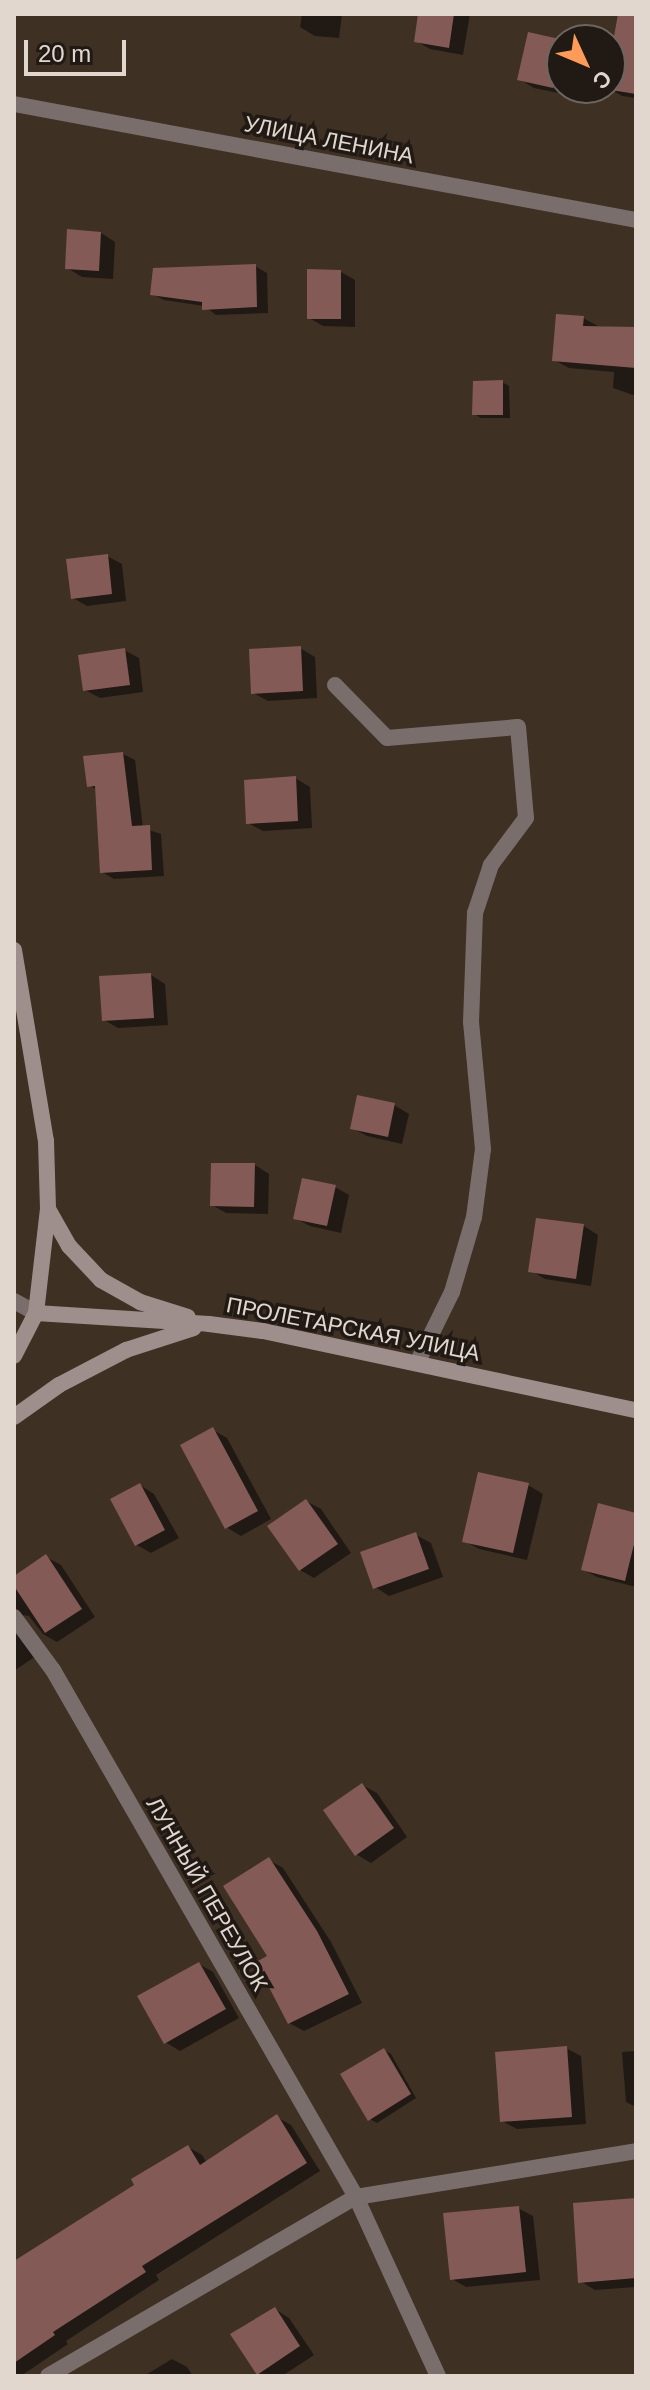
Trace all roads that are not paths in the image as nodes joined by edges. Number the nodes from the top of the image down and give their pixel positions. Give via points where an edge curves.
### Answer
1 (14, 104) edge
2 (636, 220) edge
3 (335, 685) dead end
4 (14, 950) edge
5 (48, 1209) junction
6 (14, 1301) edge
7 (36, 1313) junction
8 (209, 1324) junction
9 (14, 1356) edge
10 (417, 1363) junction
11 (636, 1410) edge
12 (14, 1417) edge
13 (14, 1617) edge
14 (636, 2151) edge
15 (356, 2197) junction
16 (48, 2376) edge
17 (438, 2376) edge

1 - 2 street, УЛИЦА ЛЕНИНА
3 - 10 street via 387,738 518,727 526,818 491,865 475,913 471,1022 483,1149 474,1217 452,1292
4 - 5 street via 46,1141
5 - 7 street
5 - 8 street via 69,1246 101,1280 140,1302
6 - 7 street, ПРОЛЕТАРСКАЯ УЛИЦА
7 - 8 street, ПРОЛЕТАРСКАЯ УЛИЦА
7 - 9 street
8 - 10 street, ПРОЛЕТАРСКАЯ УЛИЦА
8 - 12 street via 126,1350 59,1385
10 - 11 street, ПРОЛЕТАРСКАЯ УЛИЦА
13 - 15 street, ЛУННЫЙ ПЕРЕУЛОК via 53,1670
14 - 15 street
15 - 16 street
15 - 17 street, ЛУННЫЙ ПЕРЕУЛОК

